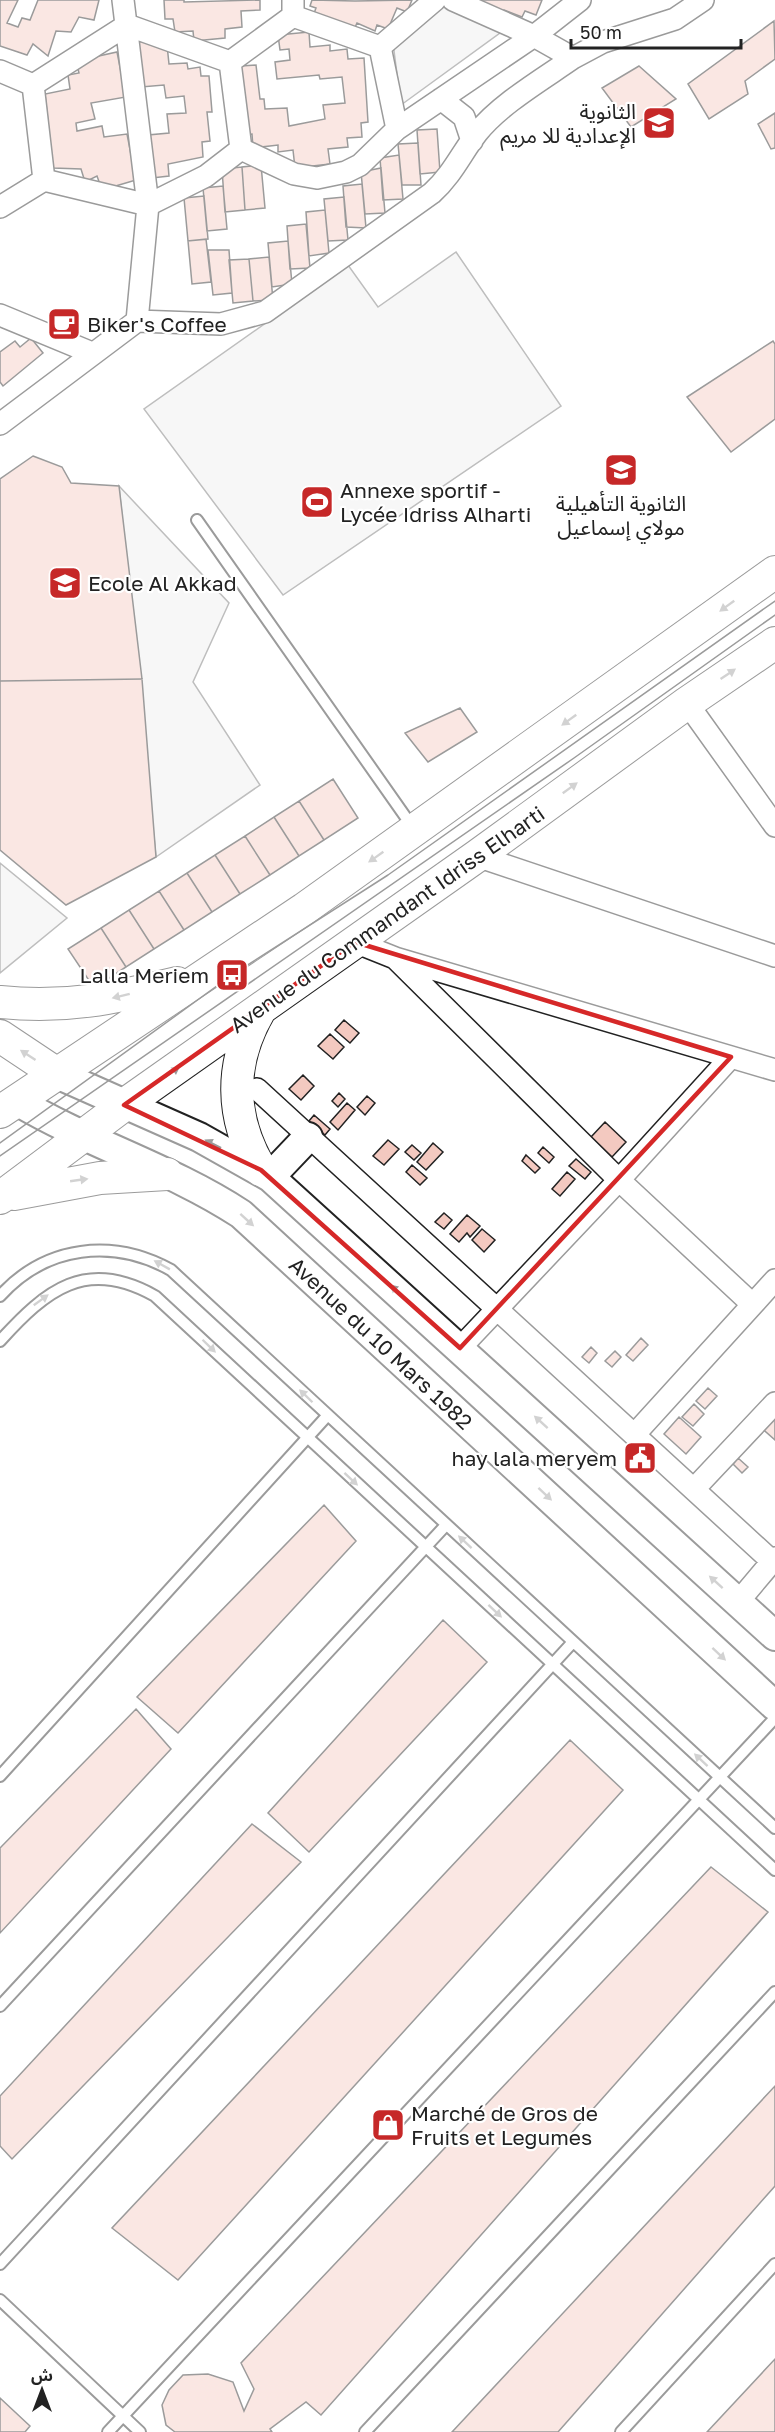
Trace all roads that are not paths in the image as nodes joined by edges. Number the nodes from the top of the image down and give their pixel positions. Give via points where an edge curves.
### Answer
1 (123, 0) edge
2 (435, 0) edge
3 (453, 0) edge
4 (580, 0) edge
5 (704, 0) edge
6 (293, 8) edge
7 (127, 25) junction
8 (534, 36) junction
9 (380, 47) junction
10 (573, 58) junction
11 (230, 62) junction
12 (0, 71) edge
13 (33, 85) junction
14 (441, 99) junction
15 (397, 129) junction
16 (472, 141) junction
17 (241, 148) junction
18 (44, 180) junction
19 (148, 205) junction
20 (0, 207) edge
21 (0, 315) edge
22 (137, 321) junction
23 (92, 353) junction
24 (0, 424) edge
25 (197, 520) dead end
26 (775, 572) edge
27 (775, 643) edge
28 (687, 703) junction
29 (775, 826) edge
30 (415, 830) junction
31 (477, 856) junction
32 (356, 942) junction
33 (775, 956) edge
34 (395, 958) junction
35 (198, 978) junction
36 (0, 1002) edge
37 (261, 1009) junction
38 (0, 1036) edge
39 (731, 1057) junction
40 (775, 1070) edge
41 (57, 1074) junction
42 (257, 1089) dead end
43 (6, 1101) edge
44 (124, 1106) junction
45 (83, 1136) junction
46 (308, 1137) junction
47 (167, 1174) junction
48 (266, 1174) junction
49 (620, 1180) junction
50 (1, 1197) edge
51 (775, 1280) edge
52 (0, 1296) edge
53 (752, 1304) junction
54 (499, 1308) junction
55 (0, 1341) edge
56 (460, 1348) junction
57 (775, 1403) edge
58 (327, 1416) junction
59 (634, 1434) junction
60 (306, 1438) junction
61 (694, 1489) junction
62 (446, 1525) junction
63 (425, 1547) junction
64 (774, 1561) edge
65 (738, 1602) junction
66 (775, 1635) edge
67 (573, 1642) junction
68 (552, 1664) junction
69 (775, 1706) edge
70 (775, 1718) edge
71 (0, 1776) edge
72 (720, 1777) junction
73 (699, 1799) junction
74 (775, 1828) edge
75 (775, 1870) edge
76 (775, 1992) edge
77 (0, 2006) edge
78 (0, 2264) edge
79 (775, 2264) edge
80 (0, 2300) edge
81 (123, 2416) junction
82 (108, 2432) edge
83 (140, 2432) edge
84 (365, 2432) edge
85 (621, 2432) edge

1 - 7 street
2 - 9 street
3 - 8 street
4 - 8 street
5 - 10 street via 675,19 603,42
6 - 9 street
6 - 11 street
7 - 11 street
7 - 13 street
7 - 19 street
8 - 10 street
8 - 14 street
9 - 15 street
10 - 16 street via 523,93
11 - 17 street
12 - 13 street
13 - 18 street
14 - 15 street
14 - 16 street via 464,117
15 - 17 street via 360,165 317,178 294,174
16 - 22 street via 447,180 432,193 266,312 221,324
17 - 19 street via 206,176
18 - 19 street
18 - 20 street
19 - 22 street
21 - 23 street
22 - 23 street
23 - 24 street
25 - 30 lane
26 -> 30 main road
28 -> 27 main road, Avenue du Commandant Idriss Elharti
28 - 29 street
31 -> 28 main road, Avenue du Commandant Idriss Elharti
30 -> 35 main road
31 - 32 main road, Avenue du Commandant Idriss Elharti
31 - 33 street
32 - 34 street
32 - 37 main road, Avenue du Commandant Idriss Elharti
34 - 39 street
34 - 49 street
35 -> 36 main road via 104,1001
35 - 41 main road
44 -> 37 main road, Avenue du Commandant Idriss Elharti
37 - 48 main road via 242,1047 236,1090 243,1132
41 -> 38 main road
39 - 40 street
39 - 49 street
41 - 43 main road
41 - 44 main road
42 - 46 street
43 - 45 main road, Avenue du 10 Mars 1982
44 - 45 main road, Avenue du Commandant Idriss Elharti
48 -> 44 main road via 199,1137
45 - 47 main road, Avenue du 10 Mars 1982
45 - 50 main road, Avenue du Commandant Idriss Elharti
46 - 48 main road
46 - 54 street
50 -> 47 main road via 67,1182
47 -> 69 main road, Avenue du 10 Mars 1982 via 241,1214
56 -> 48 main road
49 - 53 street
49 - 54 street
51 - 53 street
58 -> 52 lane via 188,1283 153,1260 112,1250 73,1252 37,1266
53 - 59 street
54 - 56 street
54 - 59 street
55 -> 60 lane via 39,1300 65,1286 93,1280 141,1288 167,1306
65 -> 56 main road
57 - 61 street
58 - 60 lane
58 - 62 lane
59 - 61 street
60 -> 63 lane
60 - 71 lane
61 - 64 street
62 - 63 lane
67 -> 62 lane
63 -> 68 lane
63 - 77 lane
64 - 65 street
65 - 66 main road
67 - 68 lane
72 -> 67 lane
68 - 73 lane
68 - 78 lane
70 - 72 lane
72 - 73 lane
72 - 74 lane
73 - 75 lane
73 - 81 lane
76 - 84 lane
79 - 85 lane
80 - 81 lane
81 - 82 lane
81 - 83 lane

